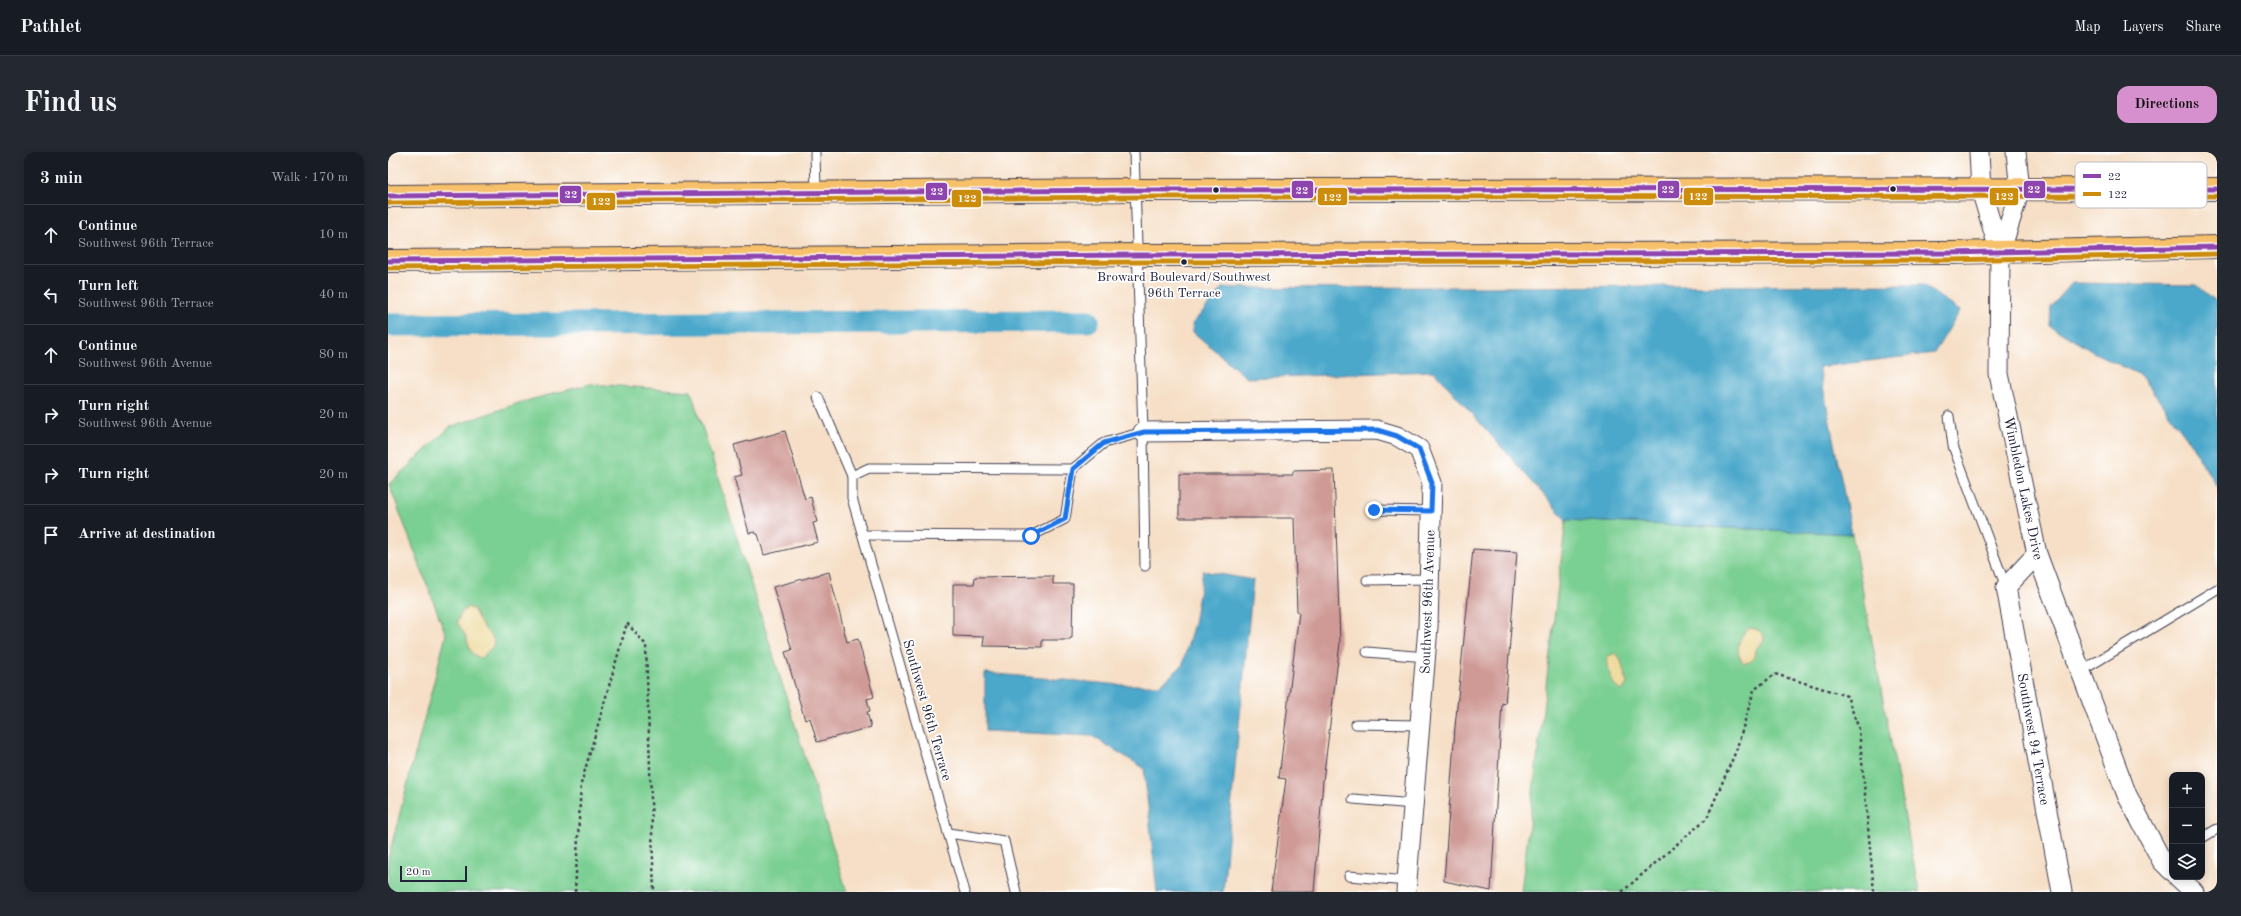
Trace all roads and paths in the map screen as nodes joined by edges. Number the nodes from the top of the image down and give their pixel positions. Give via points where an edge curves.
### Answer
1 (815, 152) edge
2 (1134, 152) edge
3 (1979, 152) edge
4 (2016, 152) edge
5 (2207, 189) edge
6 (2217, 189) edge
7 (1135, 190) junction
8 (1981, 190) junction
9 (2020, 190) junction
10 (2075, 190) edge
11 (816, 192) junction
12 (388, 196) edge
13 (2217, 247) edge
14 (2000, 253) junction
15 (1138, 255) junction
16 (388, 261) edge
17 (818, 397) dead end
18 (1949, 416) dead end
19 (1144, 432) junction
20 (1073, 469) junction
21 (852, 476) junction
22 (1374, 510) dead end
23 (1431, 511) junction
24 (863, 535) junction
25 (2037, 554) junction
26 (1145, 566) dead end
27 (1429, 579) junction
28 (1367, 580) dead end
29 (2006, 586) junction
30 (2217, 589) edge
31 (1367, 652) dead end
32 (1426, 657) junction
33 (2081, 671) junction
34 (1356, 724) dead end
35 (1421, 725) junction
36 (1353, 799) dead end
37 (1414, 804) junction
38 (2217, 829) edge
39 (948, 833) junction
40 (2205, 836) edge
41 (2169, 863) edge
42 (1348, 876) dead end
43 (2181, 880) edge
44 (1406, 887) edge
45 (575, 892) edge
46 (654, 892) edge
47 (965, 892) edge
48 (1016, 892) edge
49 (1622, 892) edge
50 (1874, 892) edge
51 (2062, 892) edge
52 (2194, 892) edge

1 - 11 lane
2 - 7 lane
3 - 8 street
4 - 9 street, Wimbledon Lakes Drive
5 - 6 main road
7 - 8 main road
7 - 11 main road
7 - 15 lane
8 - 9 main road
8 - 14 street
9 - 10 main road
9 - 14 street, Wimbledon Lakes Drive
11 - 12 main road
13 - 14 main road
14 - 15 main road
14 - 25 street, Wimbledon Lakes Drive via 1999,374
15 - 16 main road
15 - 19 lane
17 - 21 lane
18 - 29 lane, Southwest 94 Terrace via 1953,446
19 - 20 lane via 1104,443
19 - 23 street, Southwest 96th Avenue via 1377,430 1397,436 1419,449 1432,483
19 - 26 lane
20 - 21 lane via 869,468
20 - 24 lane via 1065,519 1031,536
21 - 24 lane, Southwest 96th Terrace via 852,498
22 - 23 lane
23 - 27 street, Southwest 96th Avenue
24 - 39 lane, Southwest 96th Terrace
25 - 29 street
25 - 33 street, Wimbledon Lakes Drive
27 - 28 lane
27 - 32 street, Southwest 96th Avenue
29 - 51 street, Southwest 94 Terrace
30 - 33 lane
31 - 32 lane
32 - 35 street, Southwest 96th Avenue
33 - 41 street, Wimbledon Lakes Drive via 2127,795
34 - 35 lane
35 - 37 street, Southwest 96th Avenue
36 - 37 lane
37 - 44 street, Southwest 96th Avenue
38 - 40 lane
39 - 47 lane, Southwest 96th Terrace
39 - 48 lane via 1004,841
42 - 44 lane
43 - 52 street
45 - 46 path via 581,784 627,623 646,645
49 - 50 path via 1707,818 1736,751 1754,690 1775,674 1847,696 1859,728

